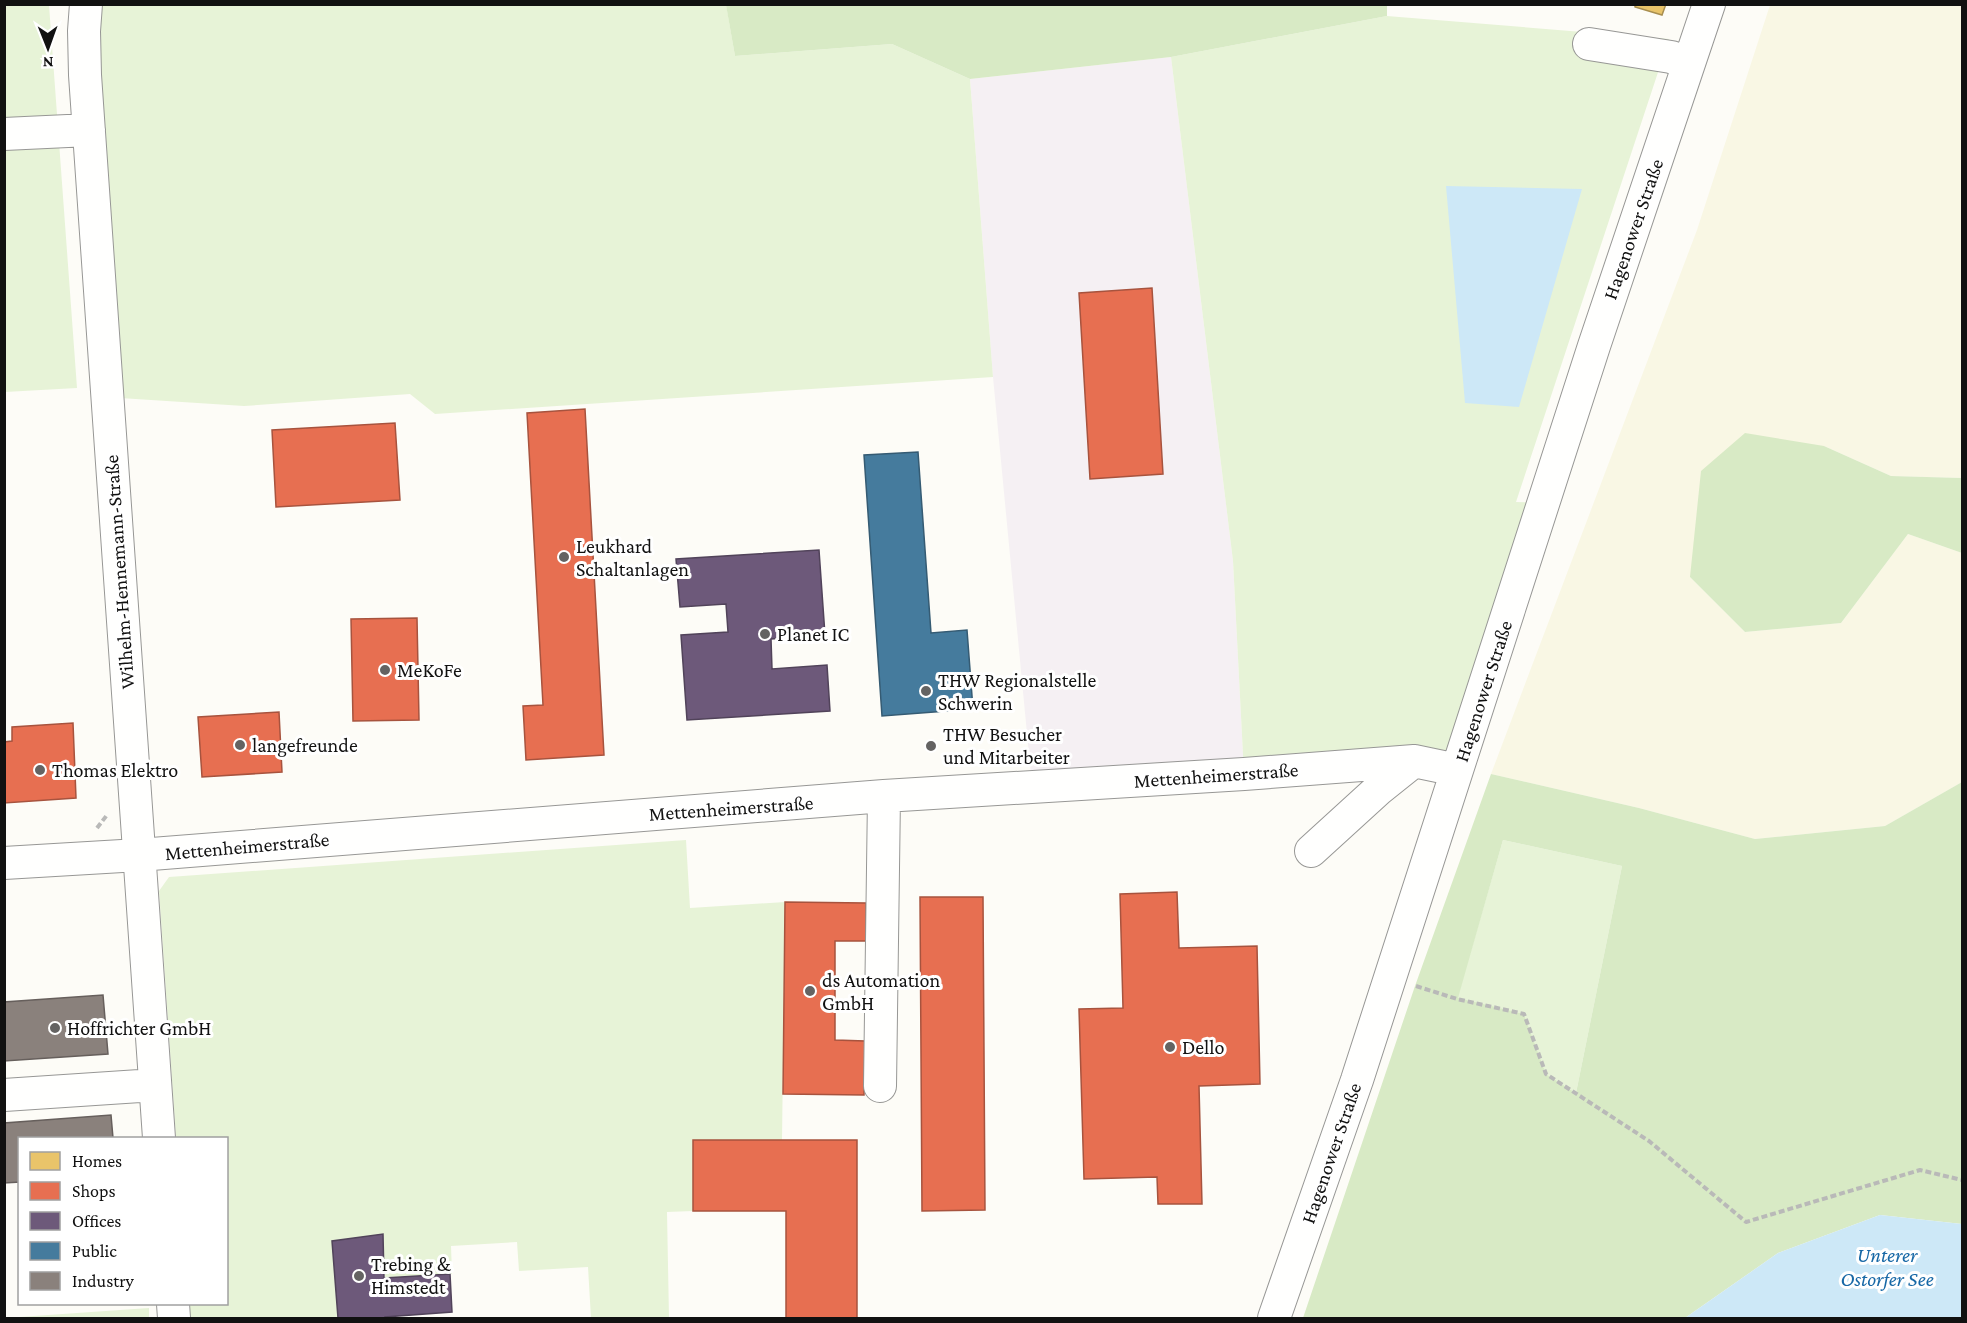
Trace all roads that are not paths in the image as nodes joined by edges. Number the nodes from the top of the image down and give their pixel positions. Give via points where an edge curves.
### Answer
1 (86, 4) edge
2 (1709, 4) edge
3 (1589, 44) dead end
4 (1689, 63) junction
5 (89, 130) junction
6 (4, 134) edge
7 (1414, 761) junction
8 (1457, 770) junction
9 (884, 796) junction
10 (1311, 851) dead end
11 (139, 855) junction
12 (4, 863) edge
13 (155, 1085) junction
14 (880, 1086) dead end
15 (4, 1095) edge
16 (159, 1137) edge
17 (1274, 1318) edge

1 - 5 street, Wilhelm-Hennemann-Straße
2 - 4 street, Hagenower Straße
3 - 4 street
4 - 8 street, Hagenower Straße via 1594,346 1495,614
5 - 6 street
5 - 11 street, Wilhelm-Hennemann-Straße
7 - 8 street, Mettenheimerstraße
7 - 9 street, Mettenheimerstraße
7 - 10 street
8 - 17 street, Hagenower Straße via 1357,1080
9 - 11 street, Mettenheimerstraße
9 - 14 street
11 - 12 street, Mettenheimerstraße
11 - 13 street, Wilhelm-Hennemann-Straße
13 - 15 street
13 - 16 street, Wilhelm-Hennemann-Straße

